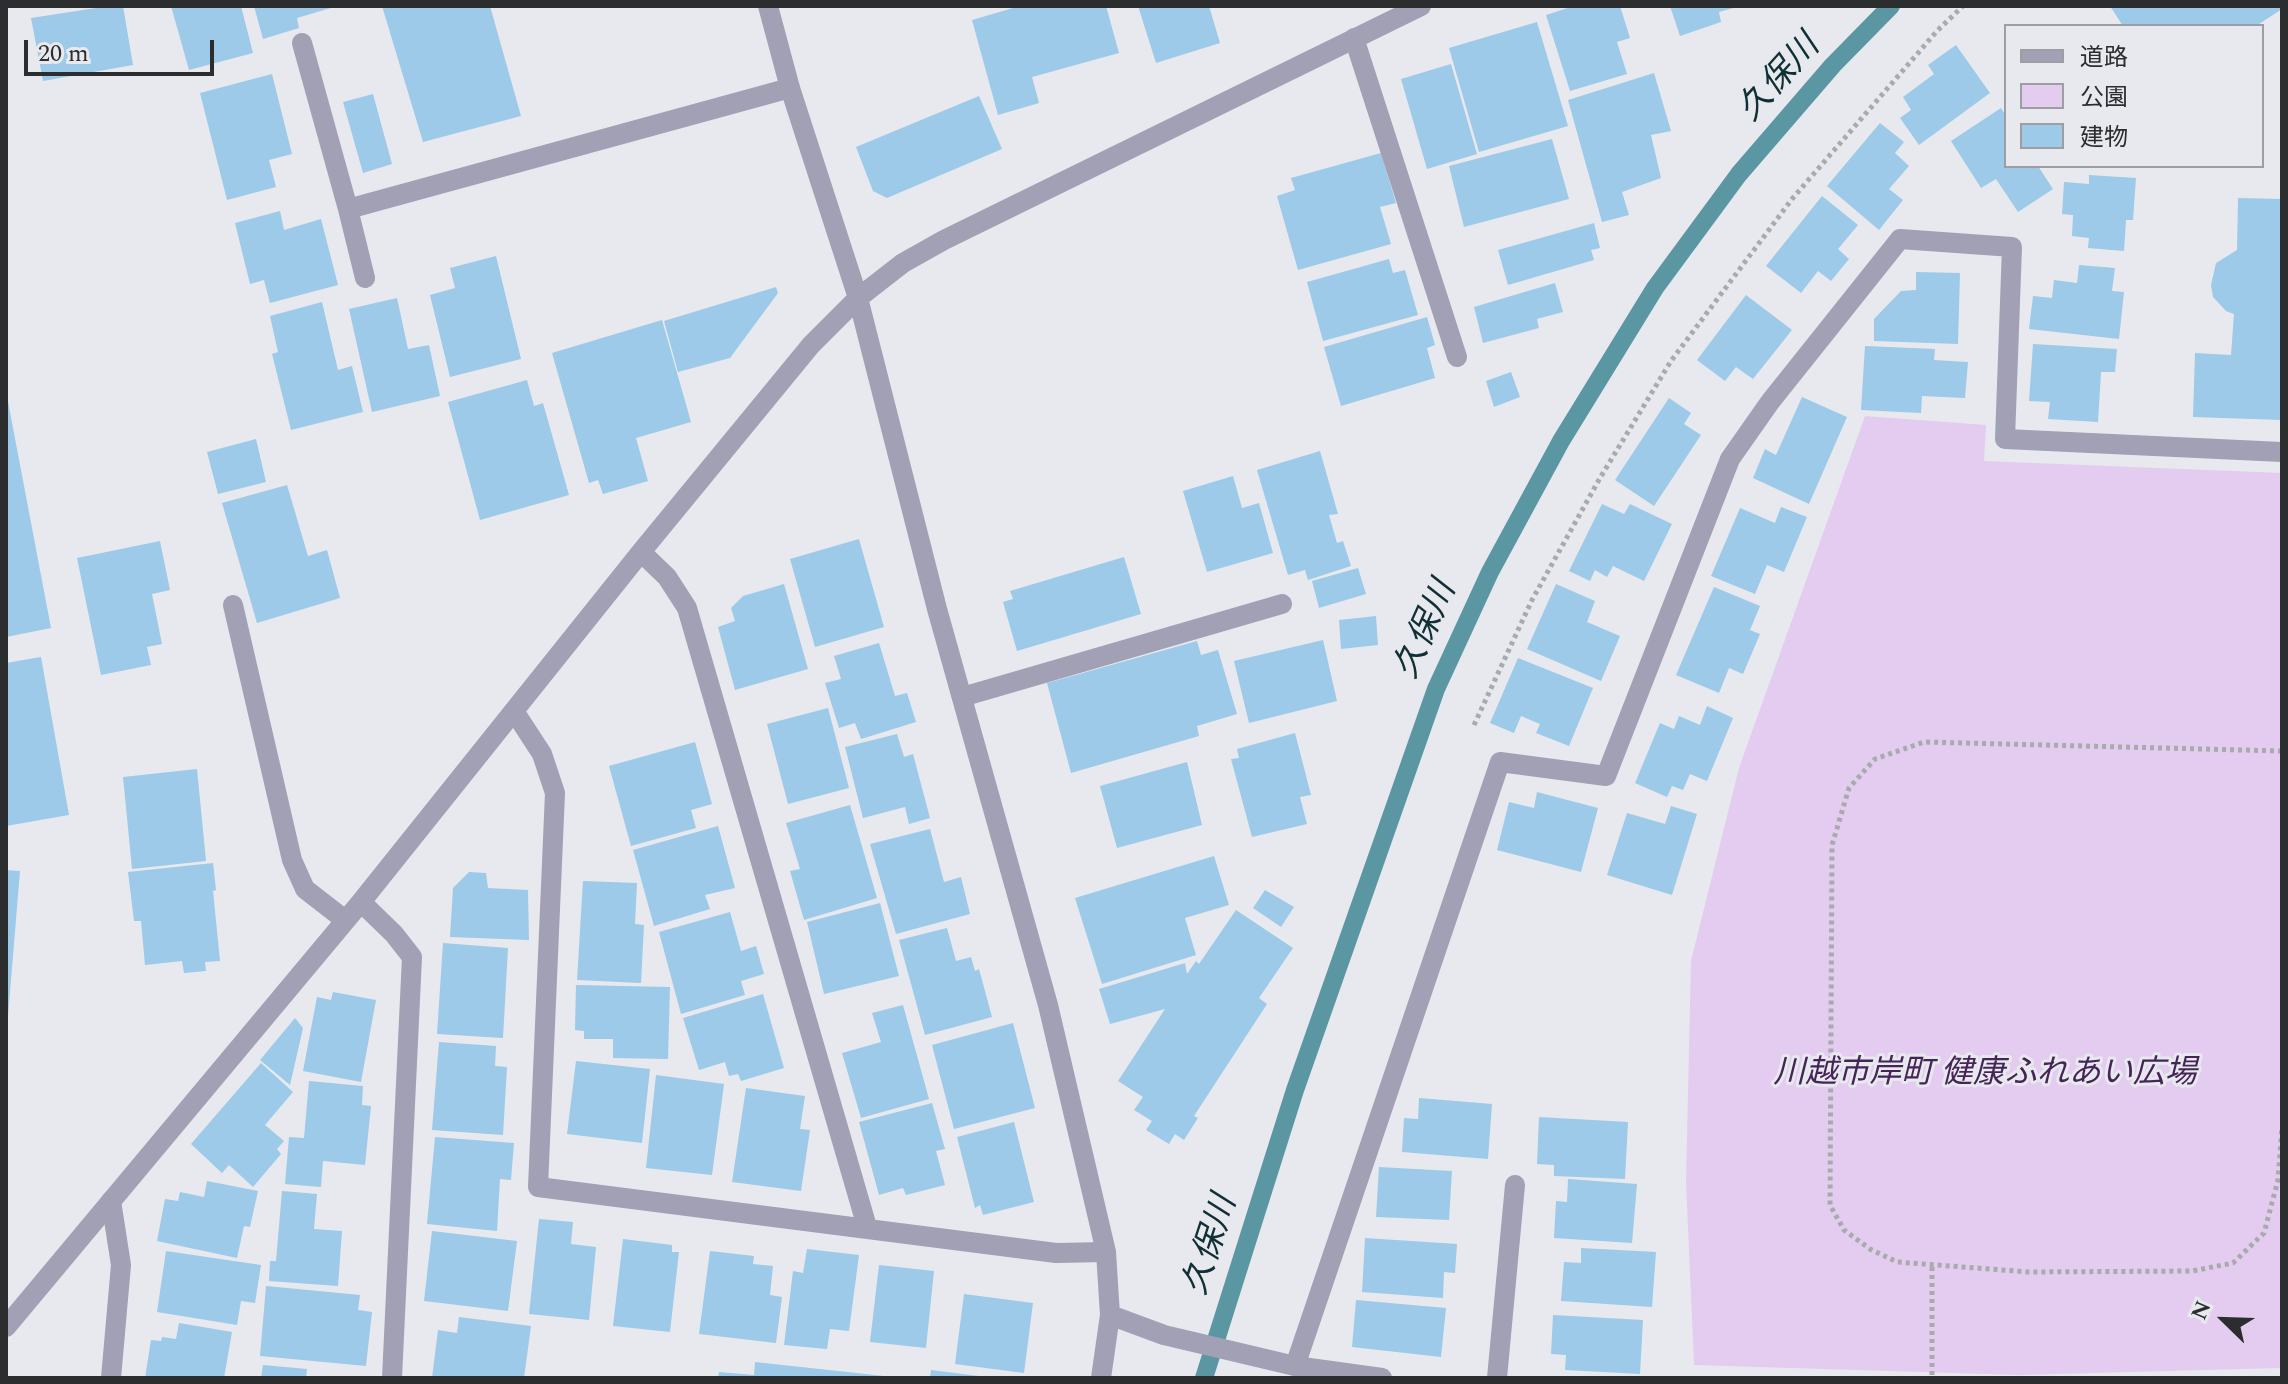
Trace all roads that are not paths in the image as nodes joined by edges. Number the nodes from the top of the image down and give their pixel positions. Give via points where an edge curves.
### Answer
1 (768, 6) edge
2 (1421, 6) edge
3 (1354, 38) junction
4 (302, 43) dead end
5 (790, 88) junction
6 (348, 209) junction
7 (365, 278) dead end
8 (858, 298) junction
9 (1457, 357) dead end
10 (2282, 452) edge
11 (641, 552) junction
12 (1282, 604) dead end
13 (233, 605) dead end
14 (962, 697) junction
15 (514, 711) junction
16 (361, 902) junction
17 (345, 920) junction
18 (1515, 1185) dead end
19 (111, 1201) junction
20 (867, 1227) junction
21 (1106, 1252) junction
22 (1110, 1315) junction
23 (6, 1327) edge
24 (1295, 1366) junction
25 (1327, 1375) edge
26 (111, 1378) edge
27 (392, 1378) edge
28 (1101, 1378) edge
29 (1382, 1378) edge
30 (1497, 1378) edge

1 - 5 street
2 - 3 street
3 - 8 street via 944,240
3 - 9 street
4 - 6 street
5 - 6 street
5 - 8 street
6 - 7 street
8 - 11 street via 811,345
8 - 14 street
10 - 24 street via 2005,439 2012,247 1900,239 1730,459 1606,776 1500,762
11 - 15 street
11 - 20 street via 667,577 687,608
12 - 14 street
13 - 17 street via 292,860 305,889
14 - 21 street via 1048,1005
15 - 16 street
15 - 20 street via 542,754 555,793 538,1187
16 - 17 street
16 - 27 street via 412,957
17 - 19 street
18 - 30 street
19 - 23 street
19 - 26 street via 121,1265
20 - 21 street via 1056,1253
21 - 22 street
22 - 24 street via 1164,1335
22 - 28 street
24 - 25 street
25 - 29 street

